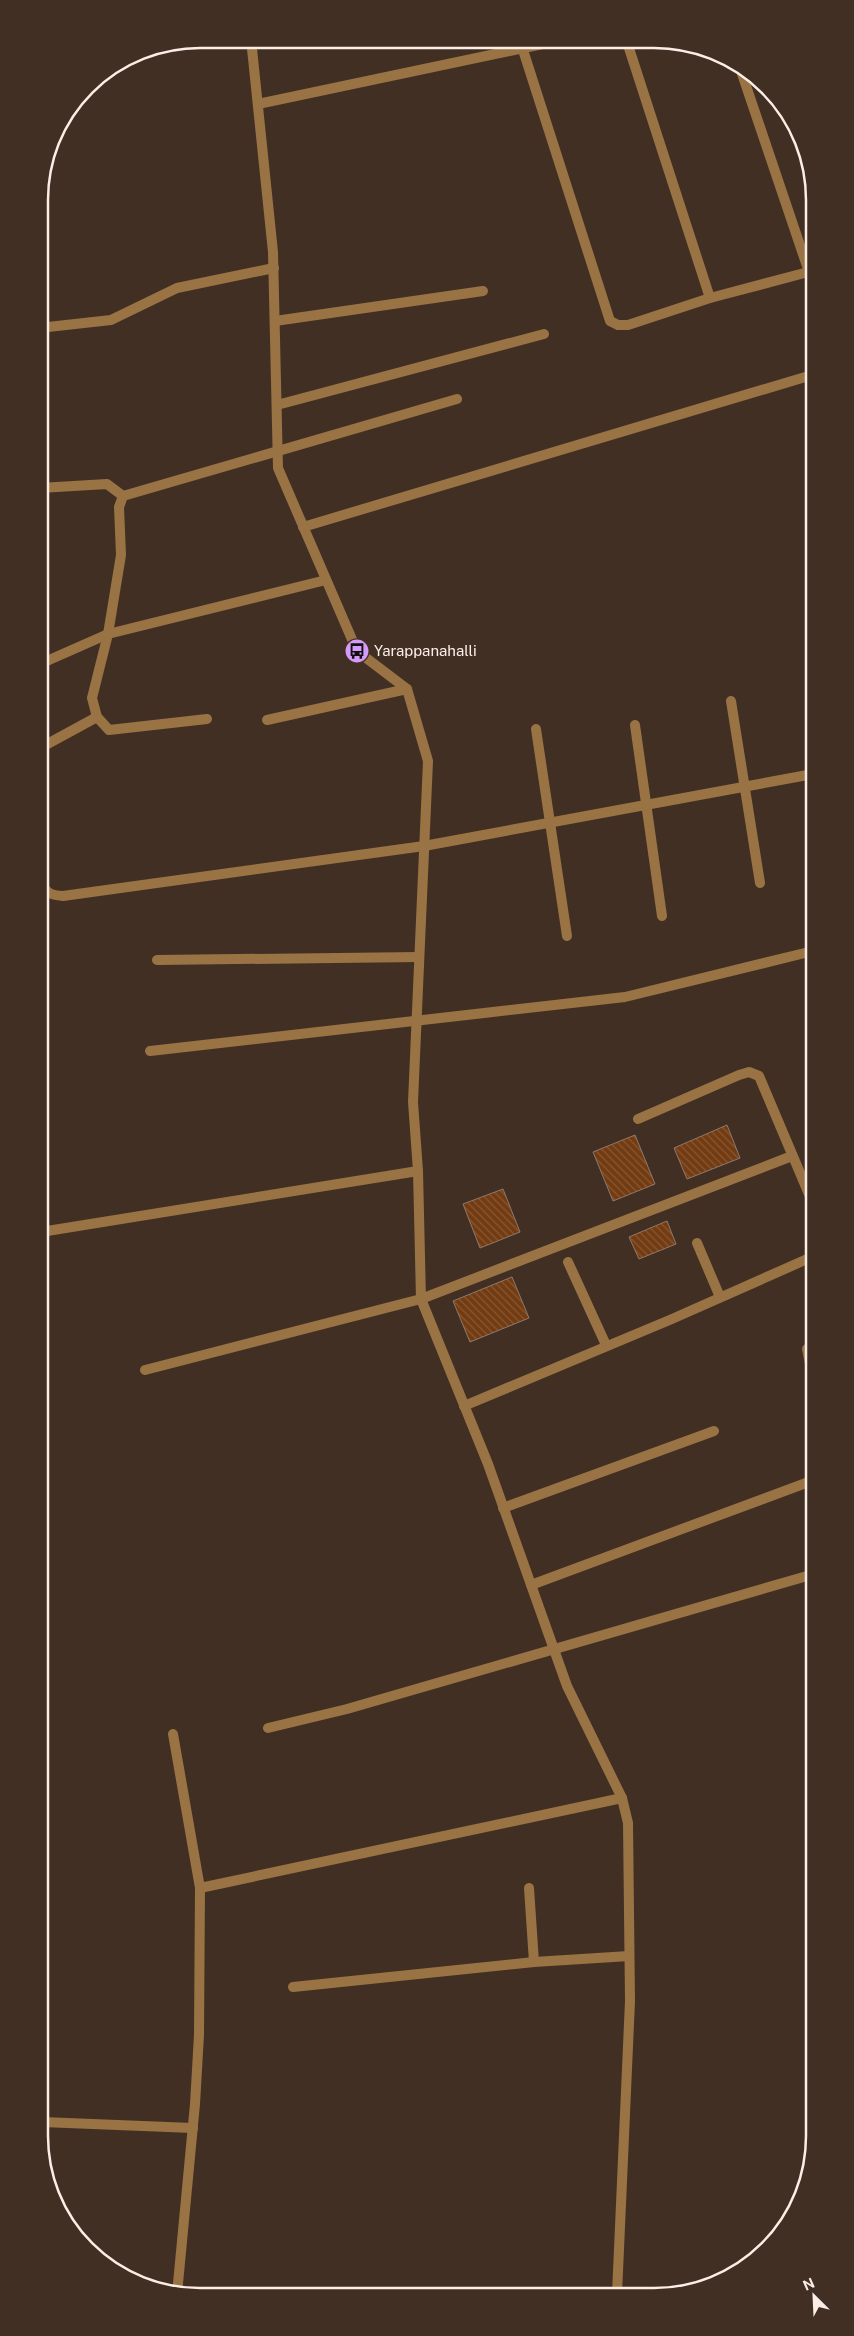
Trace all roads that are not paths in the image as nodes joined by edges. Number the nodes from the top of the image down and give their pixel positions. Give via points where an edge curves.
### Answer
1 (534, 47) edge
2 (629, 47) edge
3 (252, 48) edge
4 (523, 50) junction
5 (743, 76) edge
6 (258, 104) junction
7 (806, 257) edge
8 (274, 268) junction
9 (806, 272) edge
10 (483, 291) dead end
11 (710, 298) junction
12 (275, 321) junction
13 (48, 327) edge
14 (544, 334) dead end
15 (806, 377) edge
16 (457, 399) dead end
17 (277, 405) junction
18 (278, 451) junction
19 (48, 488) edge
20 (124, 496) junction
21 (303, 527) junction
22 (326, 580) junction
23 (108, 634) junction
24 (48, 661) edge
25 (408, 690) junction
26 (731, 701) dead end
27 (97, 717) junction
28 (207, 720) dead end
29 (267, 720) dead end
30 (635, 725) dead end
31 (536, 729) dead end
32 (48, 744) edge
33 (806, 775) edge
34 (744, 786) junction
35 (647, 805) junction
36 (550, 822) junction
37 (424, 846) junction
38 (760, 883) dead end
39 (48, 894) edge
40 (662, 916) dead end
41 (567, 936) dead end
42 (806, 953) edge
43 (419, 957) junction
44 (157, 960) dead end
45 (416, 1022) junction
46 (150, 1052) dead end
47 (638, 1119) dead end
48 (792, 1156) junction
49 (418, 1171) junction
50 (806, 1188) edge
51 (47, 1231) edge
52 (696, 1243) dead end
53 (806, 1259) edge
54 (568, 1262) dead end
55 (720, 1297) junction
56 (421, 1299) junction
57 (606, 1345) junction
58 (145, 1370) dead end
59 (464, 1406) junction
60 (714, 1431) dead end
61 (806, 1483) edge
62 (504, 1508) junction
63 (806, 1576) edge
64 (531, 1585) junction
65 (554, 1649) junction
66 (268, 1728) dead end
67 (173, 1734) dead end
68 (622, 1798) junction
69 (200, 1888) junction
70 (529, 1888) dead end
71 (629, 1956) junction
72 (534, 1962) junction
73 (293, 1987) dead end
74 (47, 2122) edge
75 (193, 2128) junction
76 (178, 2287) edge
77 (617, 2288) edge

1 - 4 street
2 - 11 street
3 - 6 street
4 - 6 street
4 - 11 street via 610,320 618,325 628,325
5 - 7 street
6 - 8 street
8 - 12 street
8 - 13 street via 177,288 111,320
9 - 11 street
10 - 12 street
12 - 17 street
14 - 17 street
15 - 21 street
16 - 18 street
17 - 18 street
18 - 20 street
18 - 21 street via 278,468
19 - 20 street via 107,484
20 - 23 street via 119,507 121,556
21 - 22 street
22 - 23 street
22 - 25 street via 357,651
23 - 24 street
23 - 27 street via 92,698
25 - 29 street
25 - 37 street via 428,761
26 - 34 street
27 - 28 street via 109,730
27 - 32 street
30 - 35 street
31 - 36 street
33 - 34 street
34 - 35 street
34 - 38 street
35 - 36 street
35 - 40 street
36 - 37 street
36 - 41 street
37 - 39 street via 63,896
37 - 43 street
42 - 45 street via 625,997
43 - 44 street
43 - 45 street
45 - 46 street
45 - 49 street via 413,1102
47 - 48 street via 740,1075 755,1073
48 - 50 street
48 - 56 street
49 - 51 street
49 - 56 street
52 - 55 street
53 - 55 street
54 - 57 street
55 - 57 street
56 - 58 street
56 - 59 street
57 - 59 street
59 - 62 street
60 - 62 street
61 - 64 street
62 - 64 street
63 - 65 street
64 - 65 street
65 - 66 street via 347,1709
65 - 68 street via 567,1686
67 - 69 street
68 - 69 street
68 - 71 street via 628,1822
69 - 75 street via 199,2035
70 - 72 street
71 - 72 street
71 - 77 street via 630,2001
72 - 73 street
74 - 75 street
75 - 76 street

